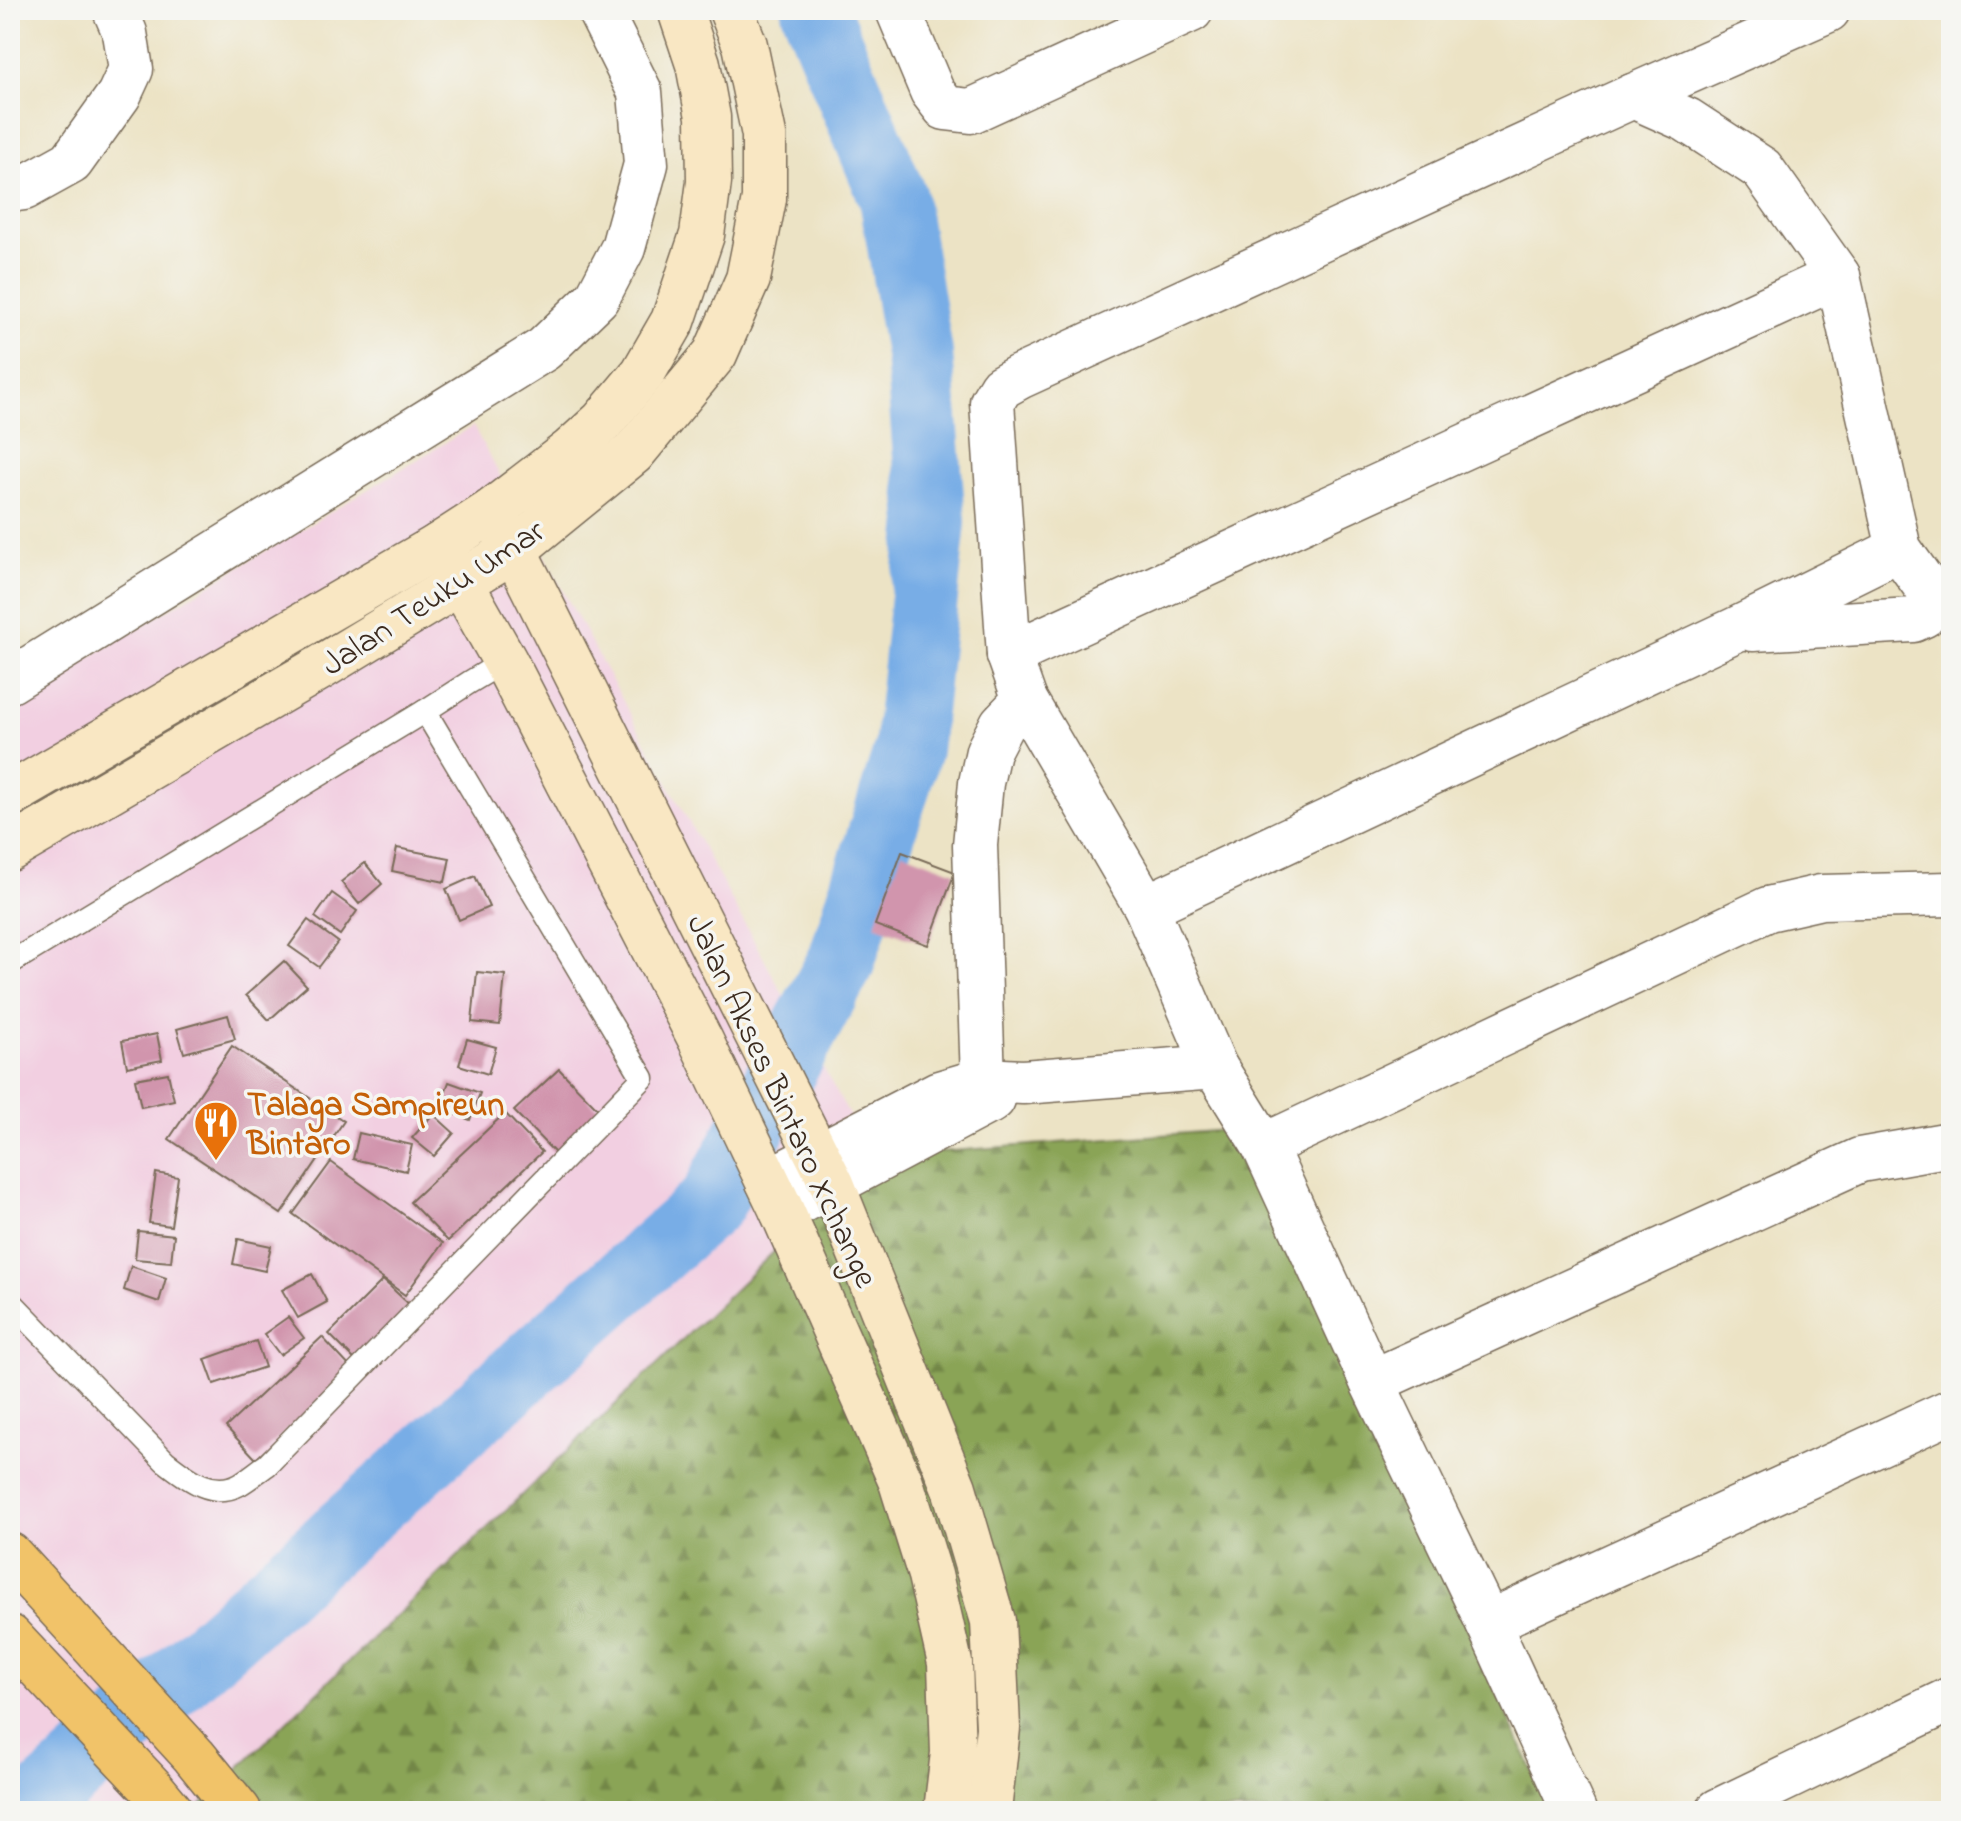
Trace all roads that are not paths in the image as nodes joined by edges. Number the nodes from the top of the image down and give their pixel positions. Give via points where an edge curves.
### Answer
1 (115, 10) edge
2 (599, 10) edge
3 (680, 10) edge
4 (731, 10) edge
5 (898, 10) edge
6 (1191, 10) edge
7 (1828, 10) edge
8 (1633, 96) junction
9 (10, 190) edge
10 (1838, 276) junction
11 (492, 511) junction
12 (438, 546) junction
13 (1899, 549) junction
14 (514, 550) junction
15 (461, 583) junction
16 (1737, 629) junction
17 (1009, 655) junction
18 (505, 661) junction
19 (10, 681) edge
20 (1025, 700) junction
21 (425, 711) junction
22 (10, 795) edge
23 (10, 849) edge
24 (1951, 894) edge
25 (1146, 907) junction
26 (10, 963) edge
27 (1215, 1067) junction
28 (998, 1088) junction
29 (1951, 1144) edge
30 (1264, 1146) junction
31 (819, 1158) junction
32 (770, 1187) junction
33 (10, 1301) edge
34 (1372, 1382) junction
35 (1951, 1411) edge
36 (10, 1555) edge
37 (1488, 1623) junction
38 (10, 1637) edge
39 (1951, 1699) edge
40 (161, 1799) edge
41 (239, 1811) edge
42 (946, 1811) edge
43 (989, 1811) edge
44 (1574, 1811) edge
45 (1718, 1811) edge

1 - 9 street via 131,69 119,95 71,162 24,188
2 - 19 street via 640,92 646,164 623,248 597,298 544,349
3 - 11 main road, Jalan Teuku Umar via 708,117 709,182 702,235 673,321 643,373 602,422
4 - 14 main road, Jalan Teuku Umar via 745,45 764,135 764,199 748,279 715,354 633,453
5 - 6 street via 932,91 945,108 971,111
7 - 8 street
8 - 10 street via 1687,120 1762,169
8 - 17 street via 1001,387 992,402
10 - 13 street
10 - 17 street
11 - 12 main road, Jalan Teuku Umar
11 - 14 main road, Jalan Akses Bintaro Xchange
12 - 15 main road, Jalan Akses Bintaro Xchange
12 - 22 main road, Jalan Teuku Umar
13 - 16 street
13 - 16 street via 1929,591 1930,606 1924,615 1913,620
14 - 15 main road, Jalan Teuku Umar
14 - 31 main road, Jalan Akses Bintaro Xchange
15 - 18 main road, Jalan Akses Bintaro Xchange
15 - 23 main road, Jalan Teuku Umar
16 - 25 street
17 - 20 street
18 - 21 lane
18 - 32 main road, Jalan Akses Bintaro Xchange via 701,1041
20 - 25 street
20 - 28 street via 1002,724 988,751 975,845
21 - 26 lane
21 - 33 lane via 643,1078 267,1465 238,1485 216,1491 190,1481 165,1461
24 - 30 street via 1821,897 1768,909
25 - 27 street
27 - 28 street
27 - 30 street
28 - 31 street via 939,1093
29 - 34 street via 1860,1160
30 - 34 street
31 - 32 street
31 - 43 main road, Jalan Akses Bintaro Xchange via 954,1488 993,1621 998,1728
32 - 42 main road, Jalan Akses Bintaro Xchange via 901,1482 930,1575 950,1663 953,1753
34 - 37 street
35 - 37 street
36 - 41 highway
37 - 44 street
38 - 40 highway
39 - 45 street

